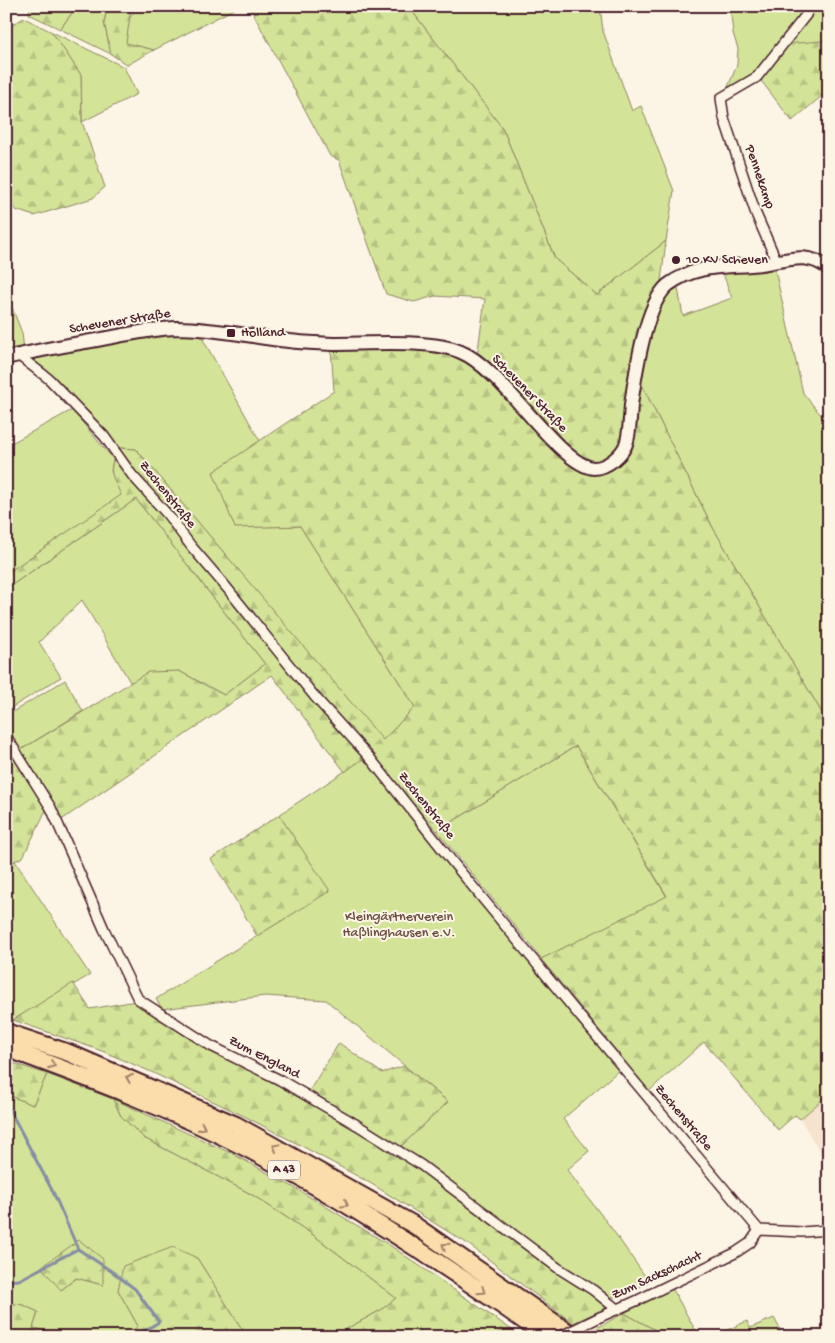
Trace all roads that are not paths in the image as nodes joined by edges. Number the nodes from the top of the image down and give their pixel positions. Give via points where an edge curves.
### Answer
1 (810, 6) edge
2 (777, 262) junction
3 (829, 269) edge
4 (12, 356) edge
5 (6, 736) edge
6 (6, 1032) edge
7 (6, 1048) edge
8 (759, 1230) junction
9 (829, 1230) edge
10 (618, 1310) junction
11 (547, 1337) edge
12 (559, 1337) edge
13 (575, 1337) edge

1 - 2 street, Pennekamp via 757,77 721,98 724,118 756,214
2 - 3 main road, Schevener Straße via 812,258
2 - 4 main road, Schevener Straße via 698,269 662,292 646,326 627,442 608,464 601,467 580,465 574,460 488,370 462,352 435,345 289,341 176,328
4 - 8 street, Zechenstraße via 49,379 104,436 132,475 315,697 365,752
5 - 10 street, Zum England via 51,808 138,999 211,1046 280,1080 421,1165
13 -> 6 highway, A 43 via 414,1225 236,1125 69,1053
7 -> 11 highway, A 43 via 150,1103 246,1148 368,1217
8 - 9 street
8 - 10 street, Zum Sackschacht via 750,1243 735,1254
10 - 12 street, Zum Sackschacht, bridge

